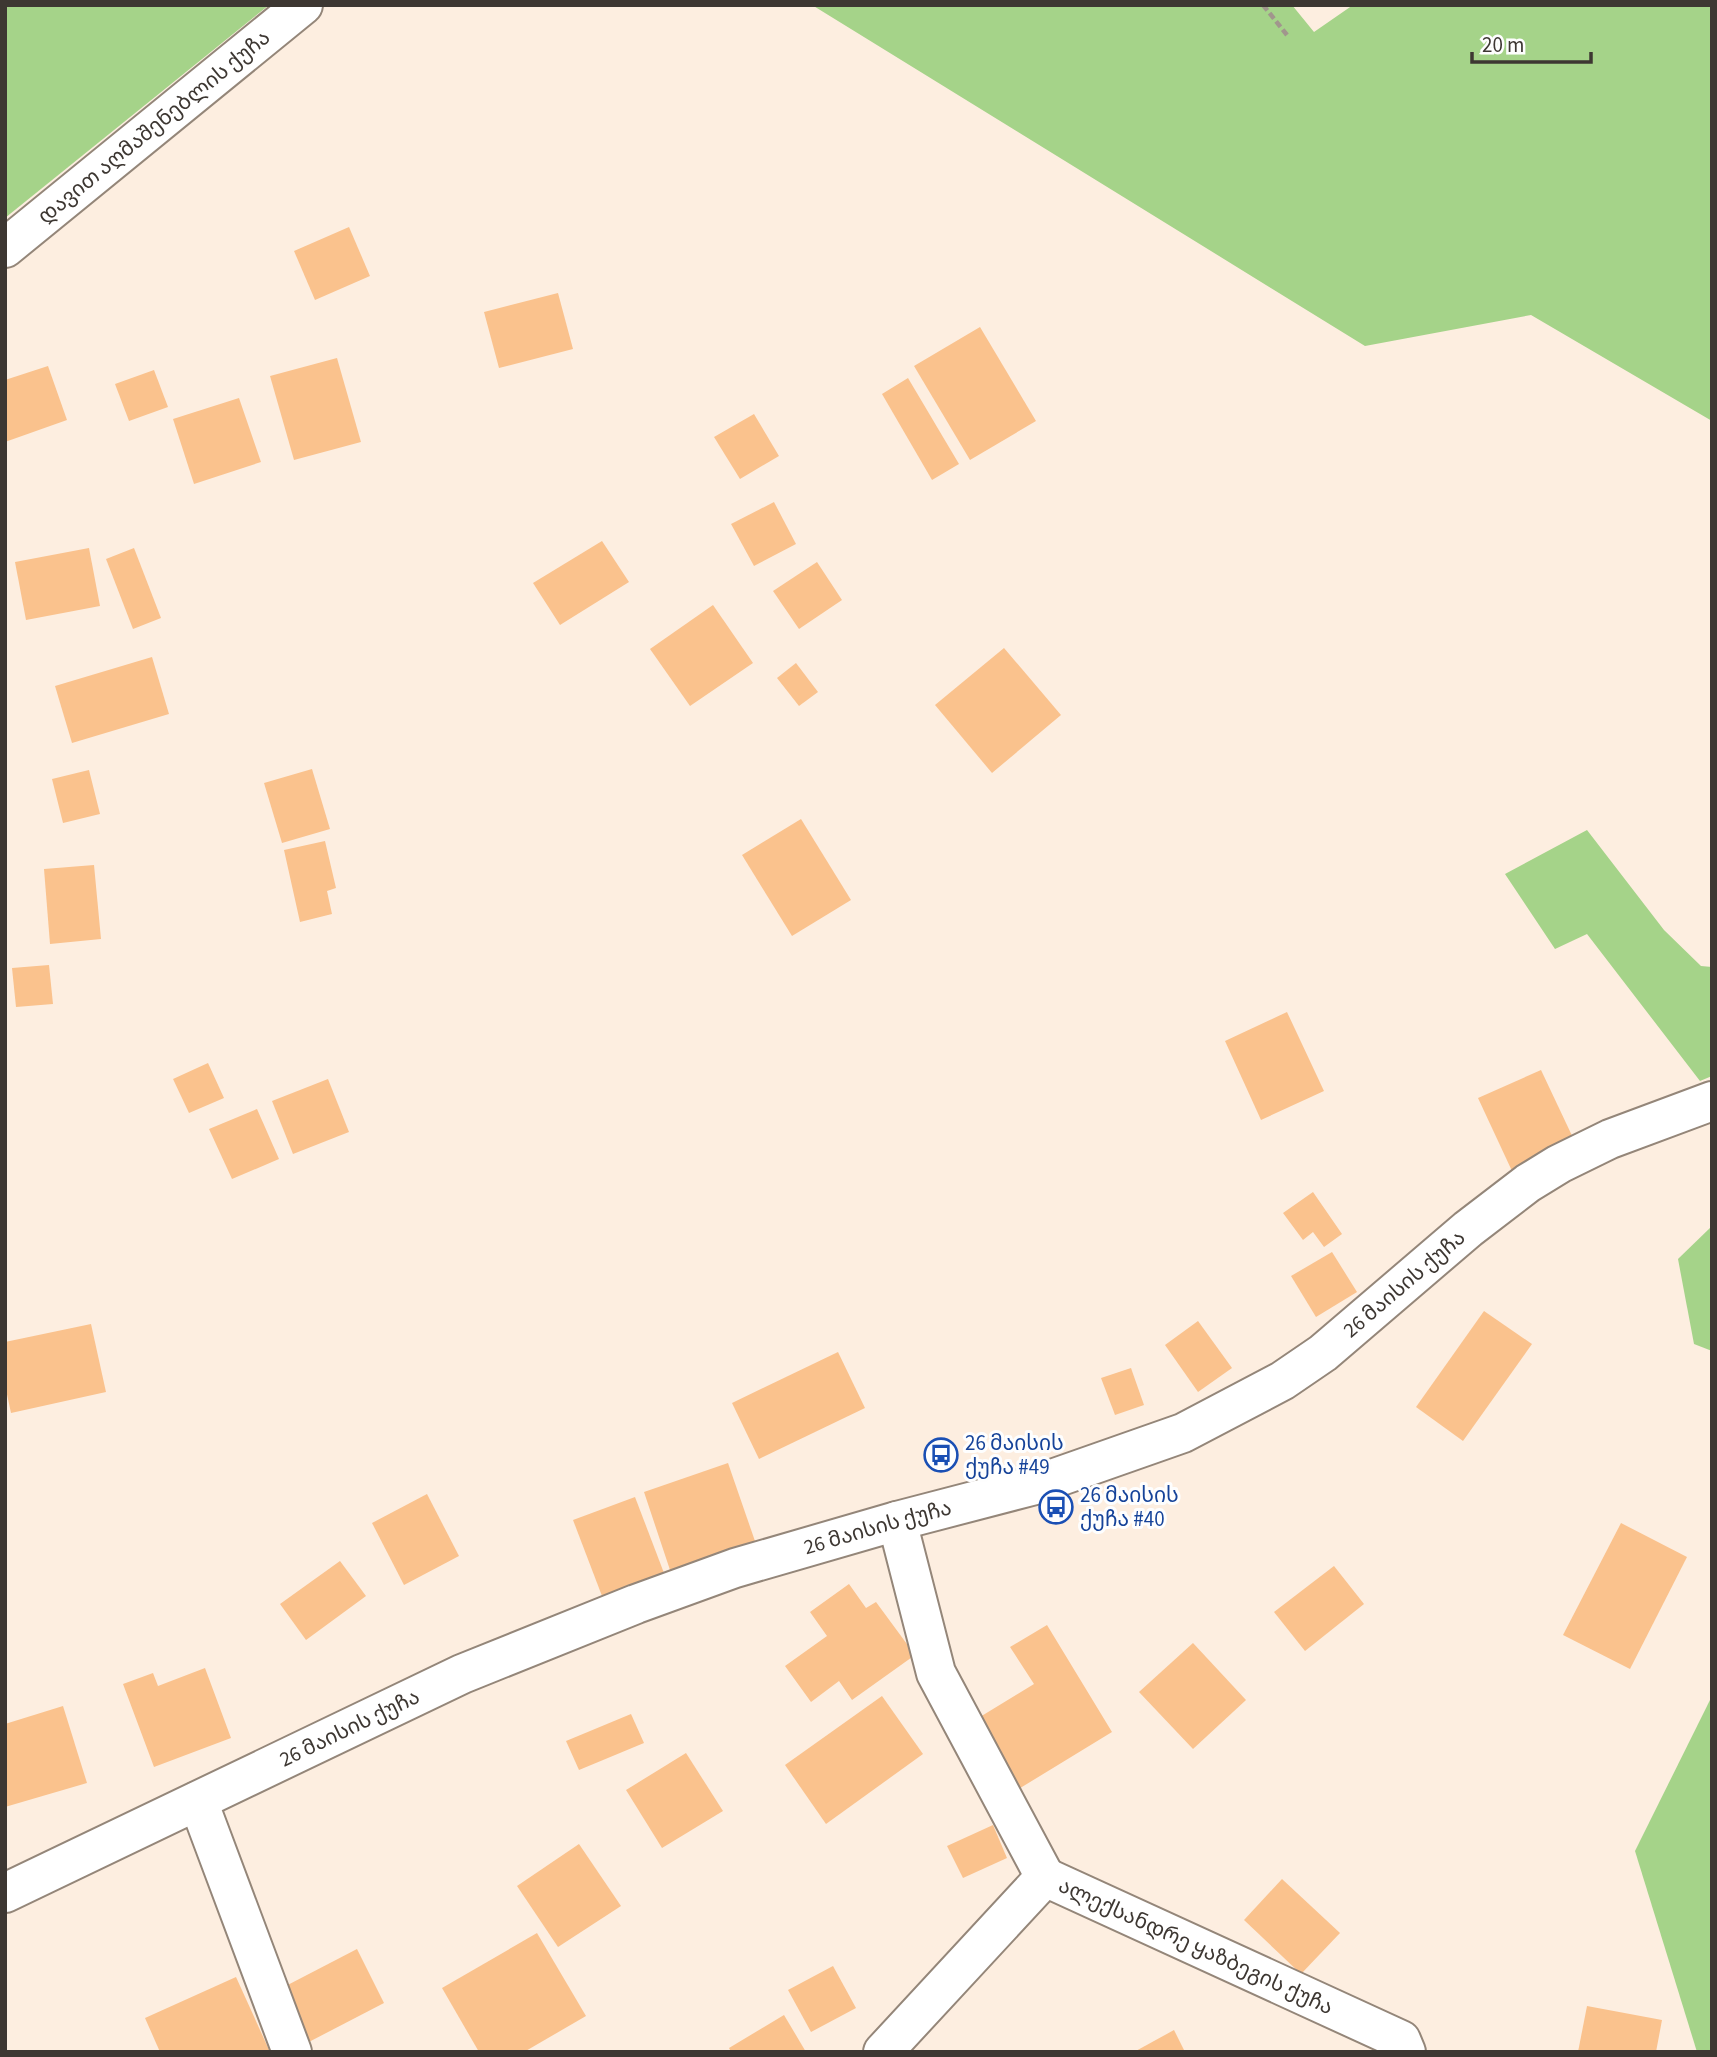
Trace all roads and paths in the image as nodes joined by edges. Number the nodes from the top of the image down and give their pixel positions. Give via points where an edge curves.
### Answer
1 (303, 5) edge
2 (1263, 5) edge
3 (264, 17) edge
4 (1287, 35) dead end
5 (5, 248) edge
6 (1712, 1101) edge
7 (897, 1521) junction
8 (198, 1801) junction
9 (1045, 1877) junction
10 (5, 1893) edge
11 (292, 2052) edge
12 (883, 2052) edge
13 (1406, 2052) edge

1 - 3 street, დავით აღმაშენებლის ქუჩა
2 - 4 path
3 - 5 street, დავით აღმაშენებლის ქუჩა
6 - 7 street, 26 მაისის ქუჩა via 1609,1139 1528,1183 1323,1353 1232,1409 1183,1433 1035,1485
7 - 8 street, 26 მაისის ქუჩა via 734,1568 624,1609 462,1674
7 - 9 street via 936,1674
8 - 10 street, 26 მაისის ქუჩა
8 - 11 street
9 - 12 street, ალექსანდრე ყაზბეგის ქუჩა
9 - 13 street, ალექსანდრე ყაზბეგის ქუჩა via 1401,2040

